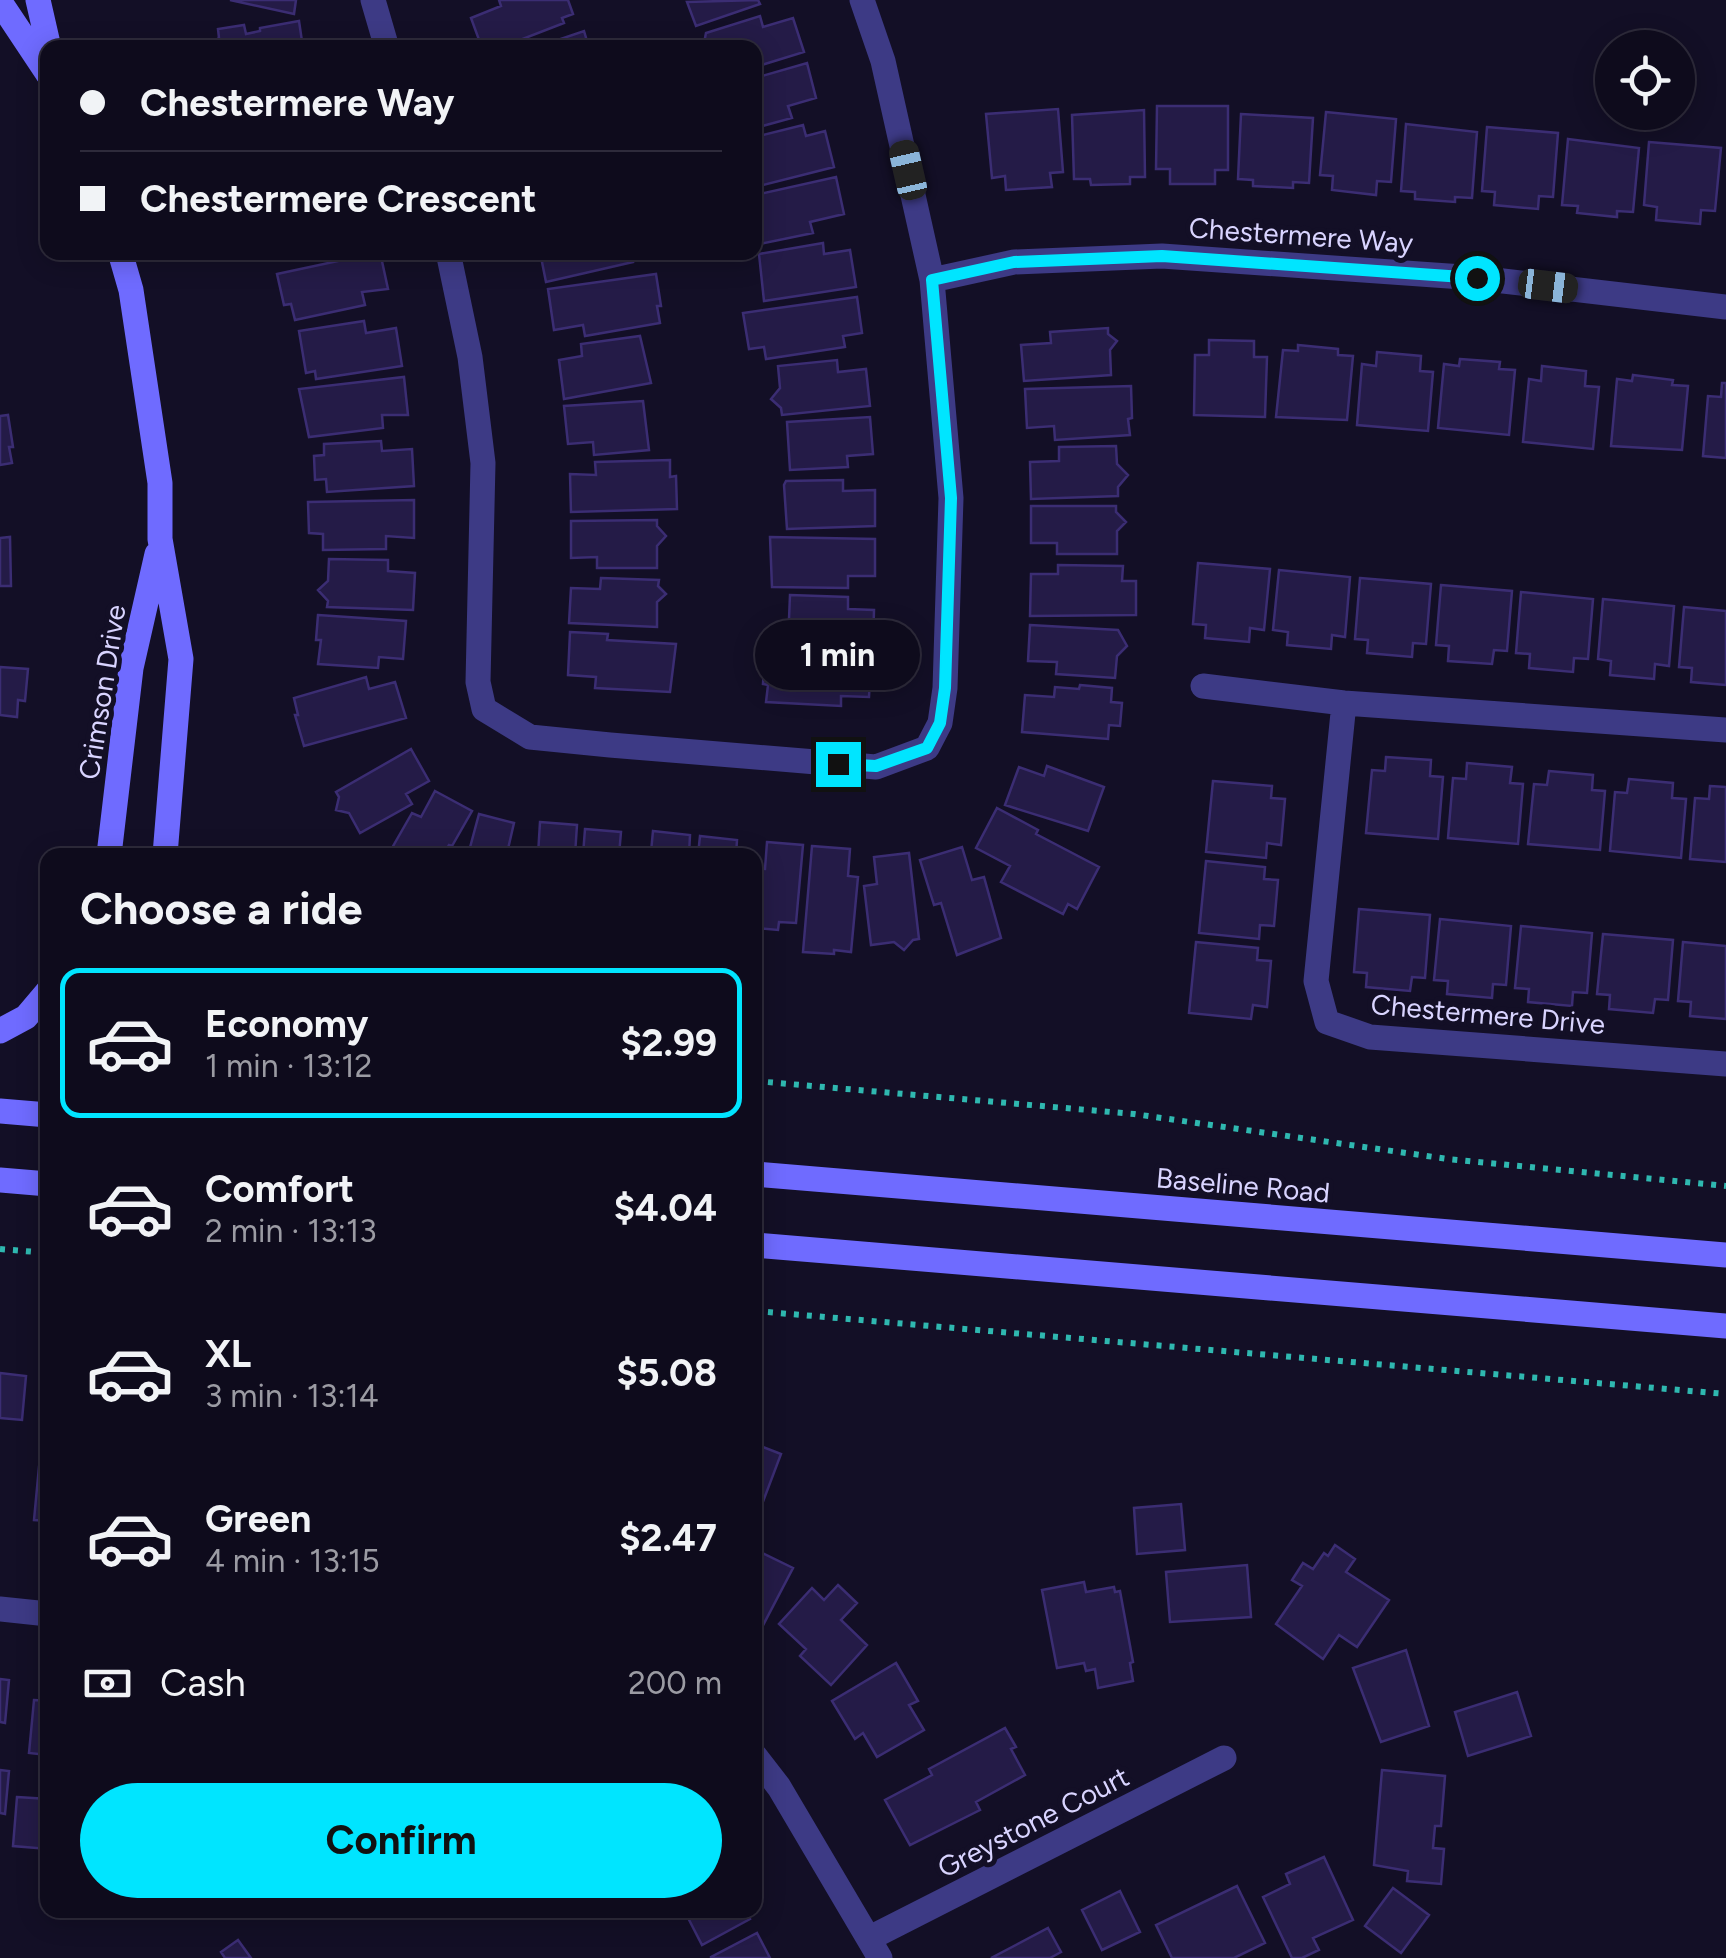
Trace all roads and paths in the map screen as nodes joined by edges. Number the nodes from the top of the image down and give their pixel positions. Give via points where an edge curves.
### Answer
1 (38, 0) edge
2 (374, 0) edge
3 (862, 0) edge
4 (0, 2) edge
5 (47, 40) edge
6 (385, 40) edge
7 (40, 62) edge
8 (122, 260) edge
9 (450, 260) edge
10 (932, 280) junction
11 (1726, 306) edge
12 (160, 539) junction
13 (1203, 686) dead end
14 (1344, 703) junction
15 (1726, 730) edge
16 (111, 848) edge
17 (166, 848) edge
18 (40, 1001) edge
19 (0, 1031) edge
20 (1726, 1064) edge
21 (762, 1082) edge
22 (0, 1111) edge
23 (40, 1114) edge
24 (762, 1175) edge
25 (0, 1180) edge
26 (40, 1183) edge
27 (1726, 1186) edge
28 (762, 1247) edge
29 (0, 1249) edge
30 (40, 1252) edge
31 (1726, 1256) edge
32 (762, 1312) edge
33 (1726, 1326) edge
34 (1726, 1394) edge
35 (0, 1609) edge
36 (40, 1613) edge
37 (1224, 1758) dead end
38 (762, 1765) edge
39 (875, 1948) edge

1 - 5 main road
2 - 6 street
3 - 10 street via 884,61
4 - 7 main road
8 - 12 main road, Crimson Drive via 160,483
9 - 10 street via 482,463 478,682 484,709 530,737 876,766 927,748 940,723 945,688 951,498
10 - 11 street, Chestermere Way via 1014,262 1162,256 1477,278
12 - 16 main road, Crimson Drive via 131,668
12 - 17 main road, Crimson Drive via 181,658
13 - 14 street
14 - 15 street
14 - 20 street, Chestermere Drive via 1316,981 1327,1022 1370,1037
18 - 19 main road
21 - 27 path via 1116,1112 1448,1159
22 - 23 main road
24 - 31 main road, Baseline Road
25 - 26 main road
28 - 33 main road
29 - 30 path
32 - 34 path
35 - 36 street
37 - 39 street, Greystone Court
38 - 39 street

